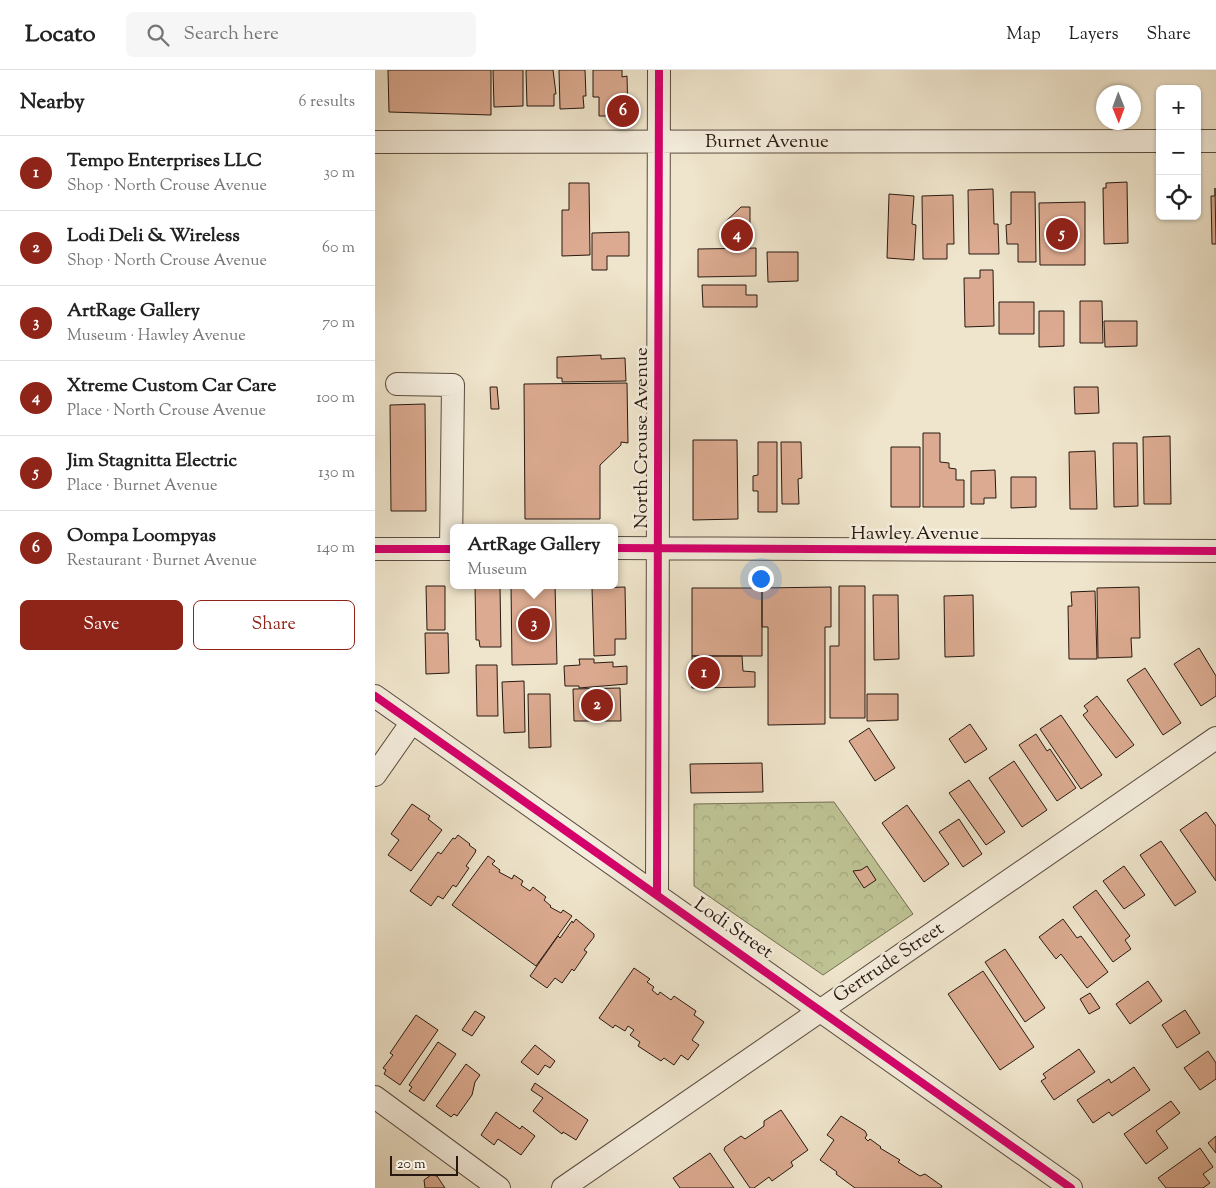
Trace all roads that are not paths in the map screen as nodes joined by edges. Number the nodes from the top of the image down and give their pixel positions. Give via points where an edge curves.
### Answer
1 (659, 70) edge
2 (1156, 141) edge
3 (1201, 141) edge
4 (1216, 141) edge
5 (375, 142) edge
6 (659, 142) junction
7 (397, 384) dead end
8 (452, 524) edge
9 (618, 548) edge
10 (658, 548) junction
11 (375, 549) edge
12 (450, 549) edge
13 (1216, 552) edge
14 (375, 696) edge
15 (412, 722) junction
16 (1216, 738) edge
17 (375, 775) edge
18 (657, 895) junction
19 (820, 1010) junction
20 (375, 1097) edge
21 (499, 1188) edge
22 (563, 1188) edge
23 (1071, 1188) edge

1 - 6 street, North Crouse Avenue
2 - 6 street, Burnet Avenue
3 - 4 street
5 - 6 street, Burnet Avenue
6 - 10 street, North Crouse Avenue
7 - 8 street via 453,385
9 - 10 street, Hawley Avenue
10 - 13 street, Hawley Avenue
10 - 18 street, North Crouse Avenue
11 - 12 street
14 - 15 street, Lodi Street
15 - 17 street
15 - 18 street, Lodi Street
16 - 19 street, Gertrude Street
18 - 19 street, Lodi Street
19 - 22 street, Gertrude Street
19 - 23 street, Lodi Street
20 - 21 street

